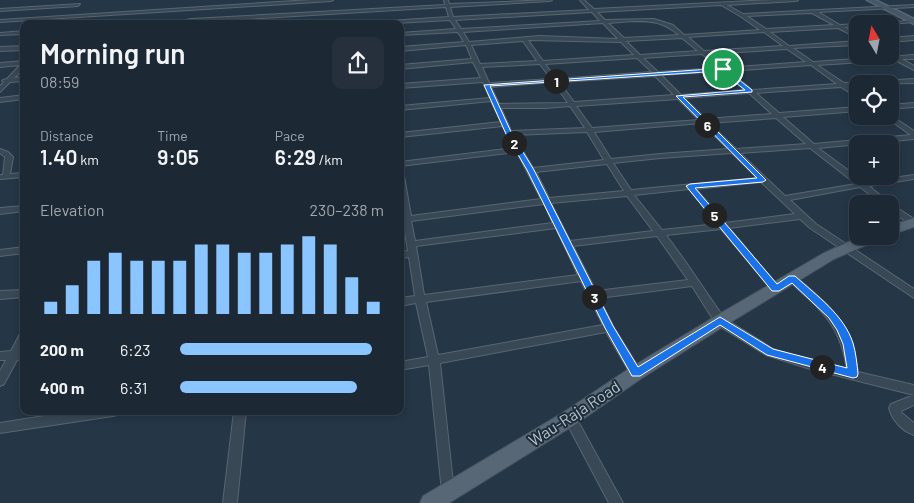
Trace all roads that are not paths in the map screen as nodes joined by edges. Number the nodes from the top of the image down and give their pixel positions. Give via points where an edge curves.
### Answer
1 (83, 0) edge
2 (208, 0) edge
3 (331, 0) edge
4 (370, 0) edge
5 (550, 0) edge
6 (584, 0) edge
7 (716, 0) edge
8 (796, 0) edge
9 (870, 0) edge
10 (291, 1) edge
11 (784, 1) edge
12 (448, 3) edge
13 (620, 3) dead end
14 (722, 4) junction
15 (78, 5) junction
16 (914, 6) edge
17 (884, 7) junction
18 (205, 8) junction
19 (625, 9) junction
20 (0, 10) edge
21 (372, 10) junction
22 (592, 10) junction
23 (811, 12) junction
24 (290, 15) junction
25 (742, 15) junction
26 (68, 17) junction
27 (451, 17) junction
28 (27, 20) edge
29 (65, 20) edge
30 (201, 20) edge
31 (226, 20) edge
32 (289, 20) edge
33 (374, 20) edge
34 (20, 21) edge
35 (404, 21) edge
36 (914, 21) edge
37 (0, 22) edge
38 (604, 22) junction
39 (899, 22) edge
40 (840, 26) junction
41 (849, 26) edge
42 (459, 30) junction
43 (762, 31) junction
44 (20, 32) edge
45 (849, 32) edge
46 (0, 34) edge
47 (404, 34) edge
48 (683, 35) junction
49 (914, 38) edge
50 (524, 39) junction
51 (899, 39) edge
52 (623, 40) junction
53 (468, 44) junction
54 (849, 44) edge
55 (786, 47) junction
56 (20, 48) edge
57 (0, 49) edge
58 (404, 49) edge
59 (701, 52) junction
60 (638, 55) junction
61 (914, 57) edge
62 (899, 58) edge
63 (899, 60) edge
64 (849, 61) edge
65 (541, 62) junction
66 (20, 63) edge
67 (477, 63) junction
68 (0, 64) edge
69 (812, 64) junction
70 (404, 67) edge
71 (20, 68) edge
72 (914, 68) edge
73 (723, 69) junction
74 (656, 73) junction
75 (20, 80) edge
76 (914, 80) edge
77 (8, 81) junction
78 (555, 81) junction
79 (899, 81) edge
80 (0, 82) edge
81 (486, 82) junction
82 (842, 85) junction
83 (849, 85) edge
84 (404, 86) edge
85 (0, 90) edge
86 (849, 90) edge
87 (750, 91) junction
88 (678, 96) junction
89 (20, 98) edge
90 (494, 99) junction
91 (0, 100) edge
92 (572, 103) junction
93 (914, 105) edge
94 (497, 106) junction
95 (899, 106) edge
96 (404, 108) edge
97 (849, 110) edge
98 (777, 116) junction
99 (704, 122) junction
100 (505, 124) junction
101 (899, 125) edge
102 (589, 130) junction
103 (509, 134) junction
104 (404, 135) edge
105 (914, 136) edge
106 (812, 146) junction
107 (0, 150) edge
108 (519, 150) junction
109 (735, 152) junction
110 (607, 161) junction
111 (404, 164) edge
112 (531, 170) junction
113 (20, 175) edge
114 (849, 175) edge
115 (3, 177) edge
116 (914, 177) edge
117 (899, 179) edge
118 (763, 180) junction
119 (855, 185) edge
120 (861, 185) edge
121 (690, 186) junction
122 (629, 192) junction
123 (875, 195) edge
124 (784, 199) junction
125 (404, 201) edge
126 (546, 201) junction
127 (20, 208) edge
128 (0, 211) edge
129 (899, 212) edge
130 (803, 216) junction
131 (407, 219) junction
132 (914, 222) edge
133 (559, 225) junction
134 (723, 226) junction
135 (899, 228) edge
136 (658, 232) junction
137 (569, 244) junction
138 (852, 245) edge
139 (845, 248) junction
140 (412, 249) junction
141 (20, 250) edge
142 (0, 253) edge
143 (404, 253) edge
144 (584, 278) junction
145 (792, 278) junction
146 (695, 282) junction
147 (776, 288) junction
148 (20, 293) edge
149 (914, 294) edge
150 (0, 295) edge
151 (593, 295) junction
152 (420, 300) junction
153 (404, 302) edge
154 (720, 321) junction
155 (609, 328) junction
156 (19, 355) edge
157 (0, 356) edge
158 (434, 361) junction
159 (404, 365) edge
160 (636, 373) junction
161 (853, 374) junction
162 (0, 381) edge
163 (914, 390) edge
164 (914, 400) edge
165 (86, 415) edge
166 (240, 415) edge
167 (570, 418) junction
168 (0, 428) edge
169 (914, 430) edge
170 (448, 492) junction
171 (230, 503) edge
172 (430, 503) edge
173 (616, 503) edge

1 - 15 street
2 - 18 street
3 - 10 street
4 - 21 street
5 - 12 street
6 - 22 street
7 - 14 street
8 - 11 street
9 - 17 street
10 - 18 street
10 - 24 street
11 - 14 street
11 - 23 street
12 - 21 street
12 - 27 street
13 - 19 street
14 - 19 street
14 - 25 street
15 - 20 street
15 - 26 street
16 - 17 street
17 - 23 street
17 - 36 street
18 - 26 street
18 - 30 street
19 - 22 street
21 - 24 street
21 - 33 street
22 - 27 street
22 - 38 street
23 - 25 street
23 - 40 street
24 - 31 street
24 - 32 street
25 - 43 street
26 - 28 street
26 - 29 street
27 - 35 street
27 - 42 street
34 - 37 street
36 - 39 street
38 - 42 street
38 - 48 street via 654,20 666,23
38 - 52 street
40 - 41 street
40 - 43 street
40 - 45 street
42 - 47 street
42 - 53 street
43 - 48 street
43 - 55 street
44 - 46 street
48 - 52 street
48 - 59 street
49 - 51 street
50 - 52 street
50 - 53 street
50 - 65 street
52 - 60 street
53 - 58 street
53 - 67 street
54 - 55 street
55 - 59 street
55 - 69 street
56 - 57 street
59 - 60 street
59 - 73 street
60 - 65 street
60 - 74 street
61 - 62 street
63 - 72 street
64 - 69 street
65 - 67 street
65 - 78 street
66 - 68 street
67 - 70 street
67 - 81 street
69 - 73 street
69 - 82 street
71 - 77 street
73 - 74 street
73 - 87 street
74 - 78 street
74 - 88 street
75 - 77 street
76 - 79 street
77 - 80 street
77 - 85 street
78 - 81 street
78 - 92 street
81 - 84 street
81 - 90 street
82 - 83 street
82 - 86 street
82 - 87 street
87 - 88 street
87 - 98 street
88 - 92 street
88 - 99 street
89 - 91 street
90 - 94 street
90 - 96 street
92 - 94 street
92 - 102 street
93 - 95 street
94 - 100 street
97 - 98 street
98 - 99 street
98 - 106 street
99 - 102 street
99 - 109 street
100 - 103 street
100 - 104 street
101 - 105 street
102 - 103 street
102 - 110 street
103 - 108 street
105 - 106 street
106 - 109 street
106 - 114 street
107 - 115 street via 9,157
108 - 111 street
108 - 112 street
109 - 110 street
109 - 118 street
110 - 112 street
110 - 122 street
112 - 126 street
113 - 115 street
116 - 117 street
118 - 121 street
118 - 124 street
119 - 124 street
120 - 123 street
121 - 122 street
121 - 134 street
122 - 126 street
122 - 136 street
124 - 130 street
125 - 131 street
126 - 131 street
126 - 133 street
127 - 128 street
129 - 132 street
130 - 134 street
130 - 139 street
131 - 140 street
132 - 135 main road
133 - 137 street
133 - 140 street
134 - 136 street
134 - 147 street
136 - 137 street
136 - 146 street
137 - 144 street
138 - 139 main road, Wau-Raja Road
139 - 145 main road, Wau-Raja Road
139 - 149 street
140 - 143 street
140 - 152 street
141 - 142 street
144 - 151 street
144 - 152 street
145 - 147 main road, Wau-Raja Road
145 - 161 street via 832,315 841,328 848,344
146 - 151 street
146 - 154 street
147 - 154 main road, Wau-Raja Road
148 - 150 street
151 - 155 street
152 - 153 street
152 - 158 street
154 - 160 main road, Wau-Raja Road
154 - 161 street via 770,352
155 - 158 street
155 - 160 street
156 - 157 street
156 - 162 street
158 - 159 street
158 - 170 street
160 - 167 main road, Wau-Raja Road
161 - 163 street
164 - 169 street via 895,408 897,416
165 - 168 street
166 - 171 street
167 - 170 main road, Wau-Raja Road
167 - 173 street
170 - 172 main road, Wau-Raja Road

